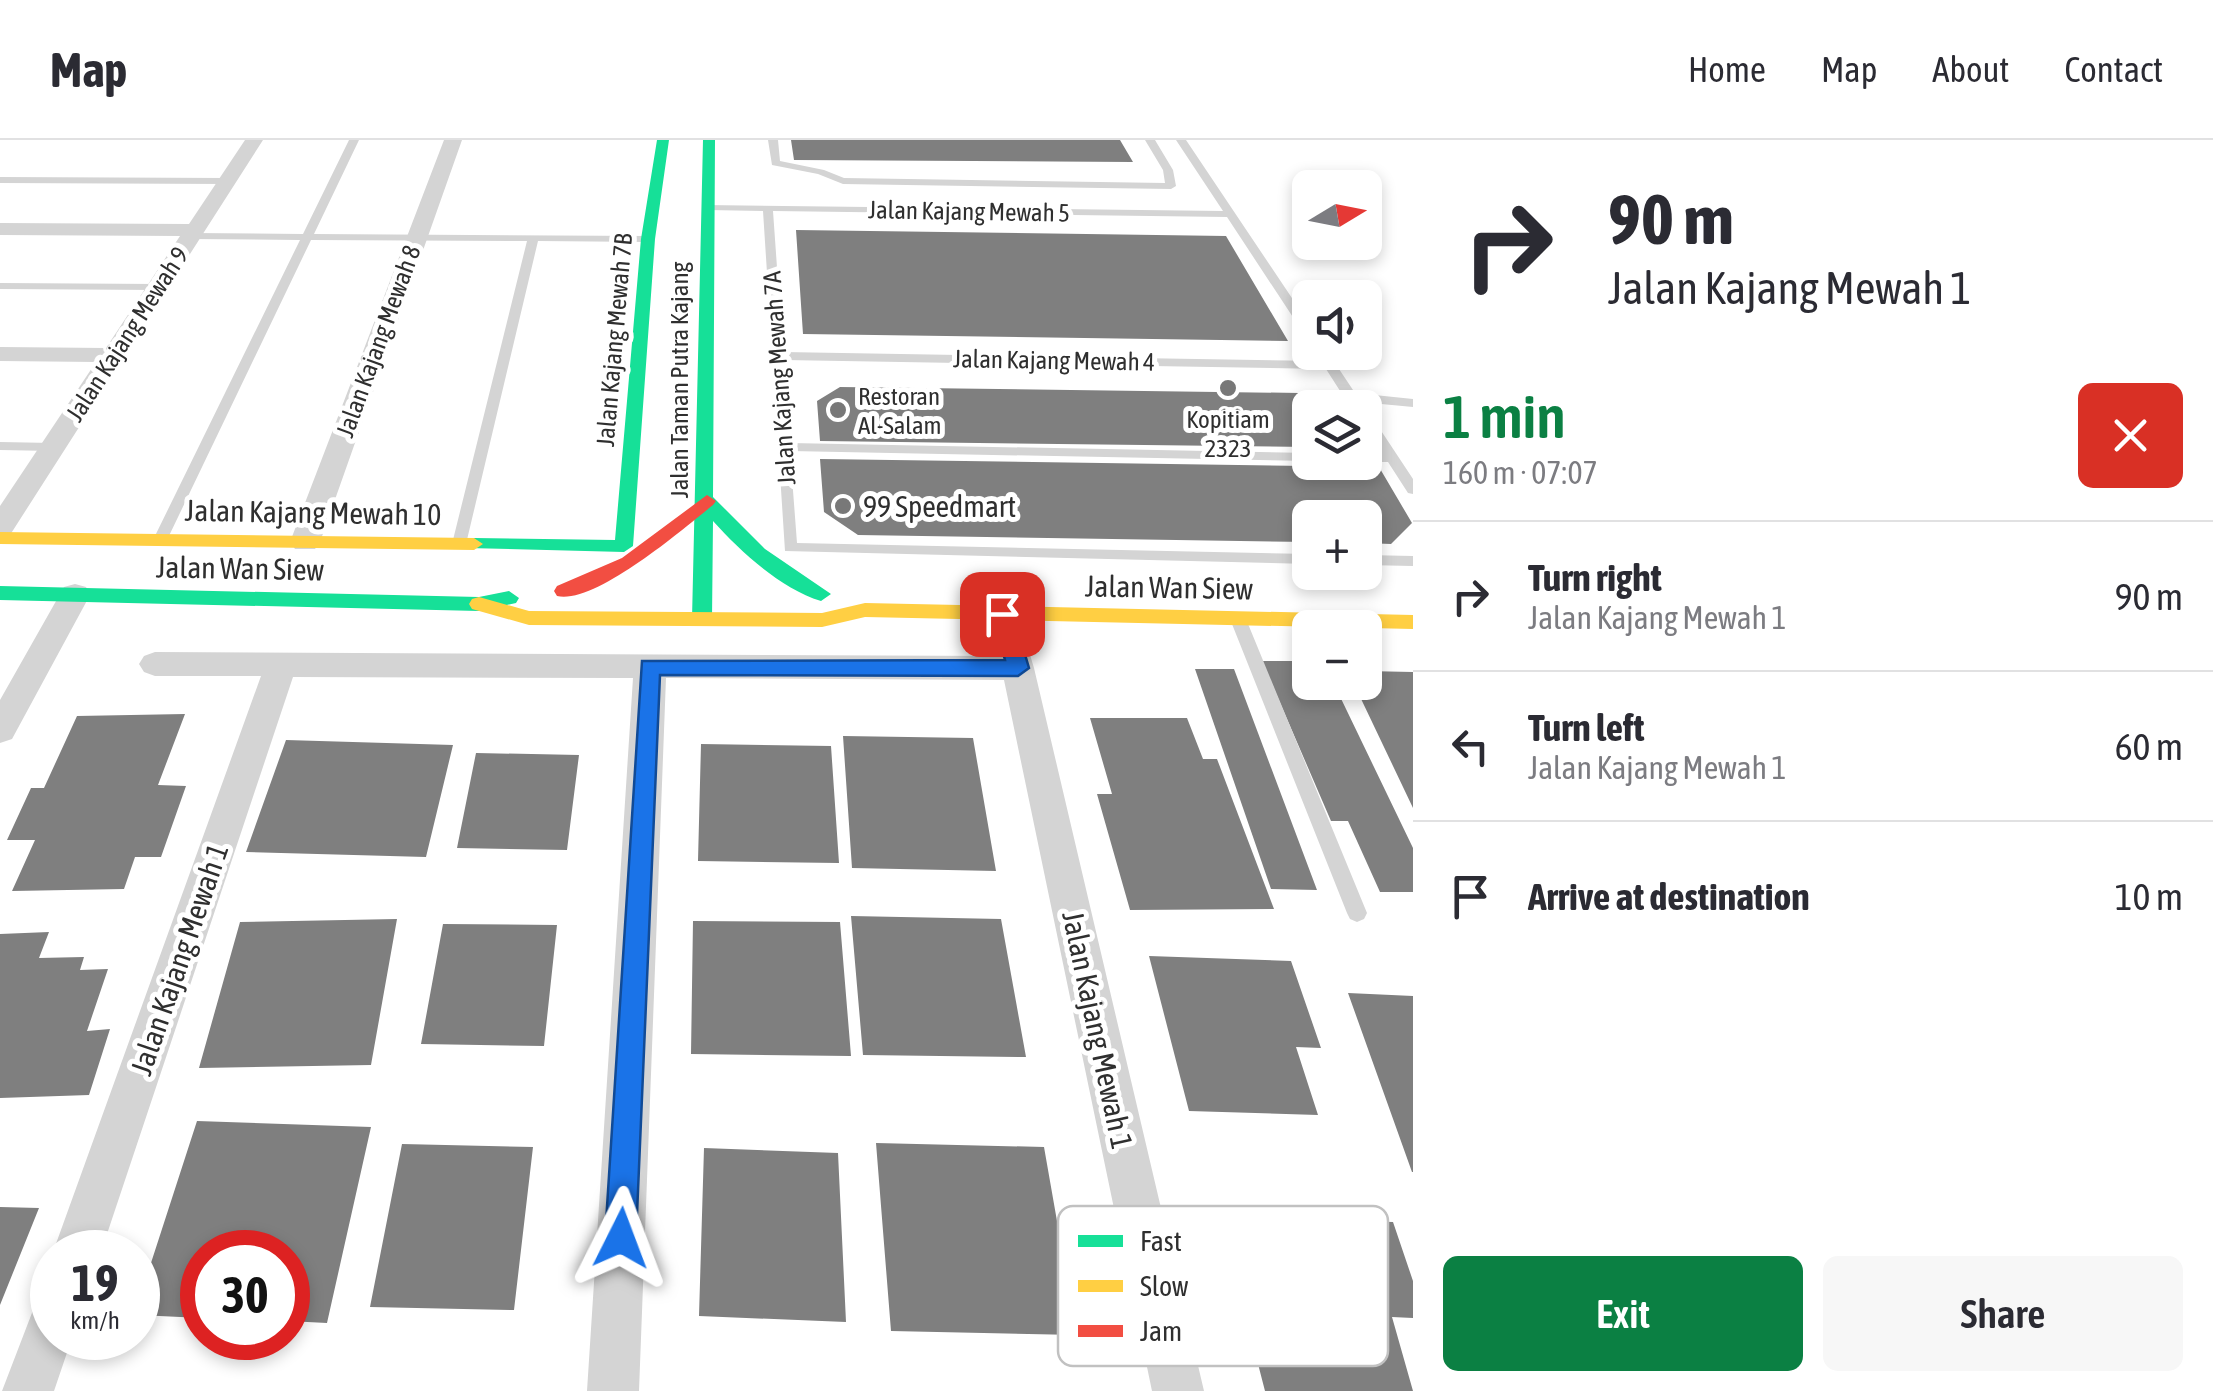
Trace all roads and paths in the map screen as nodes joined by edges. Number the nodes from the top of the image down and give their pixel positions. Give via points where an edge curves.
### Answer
1 (254, 140) edge
2 (354, 140) edge
3 (453, 140) edge
4 (663, 140) edge
5 (709, 140) edge
6 (774, 140) edge
7 (1150, 140) edge
8 (1182, 140) edge
9 (0, 180) edge
10 (843, 181) junction
11 (226, 182) junction
12 (708, 208) junction
13 (768, 208) junction
14 (846, 209) junction
15 (1229, 214) junction
16 (0, 229) edge
17 (193, 233) junction
18 (306, 237) junction
19 (416, 238) junction
20 (533, 238) junction
21 (648, 239) junction
22 (0, 286) edge
23 (158, 287) junction
24 (1292, 307) edge
25 (0, 354) edge
26 (113, 355) junction
27 (778, 356) junction
28 (1292, 359) edge
29 (1382, 403) edge
30 (1413, 404) edge
31 (1382, 443) edge
32 (0, 446) edge
33 (53, 447) junction
34 (784, 447) junction
35 (1292, 457) edge
36 (1382, 458) edge
37 (1392, 458) junction
38 (1413, 490) edge
39 (706, 501) junction
40 (0, 528) edge
41 (0, 538) edge
42 (160, 540) junction
43 (305, 542) junction
44 (459, 544) junction
45 (624, 546) joint
46 (1292, 559) edge
47 (1382, 560) edge
48 (1413, 561) edge
49 (548, 592) junction
50 (624, 592) dead end
51 (0, 594) edge
52 (75, 594) junction
53 (782, 594) dead end
54 (822, 594) junction
55 (479, 604) junction
56 (865, 610) junction
57 (1002, 614) junction
58 (1238, 618) junction
59 (702, 619) junction
60 (1413, 622) edge
61 (155, 664) dead end
62 (282, 665) junction
63 (650, 667) junction
64 (1018, 668) junction
65 (0, 730) edge
66 (1358, 913) dead end
67 (1137, 1206) edge
68 (85, 1230) edge
69 (39, 1360) edge
70 (1172, 1366) edge
71 (28, 1391) edge
72 (613, 1391) edge
73 (1178, 1391) edge

1 - 11 street, Jalan Kajang Mewah 9
2 - 18 lane
3 - 19 street, Jalan Kajang Mewah 8
4 - 21 street, Jalan Kajang Mewah 7B
5 - 12 street, Jalan Taman Putra Kajang
6 - 10 lane via 775,164
7 - 10 lane via 1171,186
8 - 15 lane
9 - 11 lane
10 - 14 lane
11 - 17 street, Jalan Kajang Mewah 9
12 - 13 lane, Jalan Kajang Mewah 5
12 - 39 street, Jalan Taman Putra Kajang
13 - 14 lane, Jalan Kajang Mewah 5
13 - 27 lane, Jalan Kajang Mewah 7A
14 - 15 lane, Jalan Kajang Mewah 5
15 - 24 lane
16 - 17 street
17 - 18 lane
17 - 23 street, Jalan Kajang Mewah 9
18 - 19 lane
18 - 42 lane
19 - 20 lane
19 - 43 street, Jalan Kajang Mewah 8
20 - 21 lane
20 - 44 lane
21 - 45 street, Jalan Kajang Mewah 7B
22 - 23 lane
23 - 26 street, Jalan Kajang Mewah 9
25 - 26 street
26 - 33 street, Jalan Kajang Mewah 9
27 - 28 lane, Jalan Kajang Mewah 4
27 - 34 lane, Jalan Kajang Mewah 7A
29 - 30 lane
31 - 37 lane
32 - 33 lane
33 - 40 street, Jalan Kajang Mewah 9
34 - 35 lane
34 - 46 lane, Jalan Kajang Mewah 7A via 790,548
36 - 37 lane
37 - 38 lane
39 - 49 street via 629,563
39 - 54 street via 748,546
39 - 59 street, Jalan Taman Putra Kajang
41 - 42 street, Jalan Kajang Mewah 10
42 - 43 street, Jalan Kajang Mewah 10
43 - 44 street, Jalan Kajang Mewah 10
44 - 45 street, Jalan Kajang Mewah 10
47 - 48 lane
49 - 50 street, Jalan Wan Siew
49 - 55 street, Jalan Wan Siew
51 - 52 street, Jalan Wan Siew
52 - 55 street, Jalan Wan Siew
52 - 65 street
53 - 54 street, Jalan Wan Siew
54 - 56 street, Jalan Wan Siew
55 - 59 street, Jalan Wan Siew via 529,618
56 - 57 street, Jalan Wan Siew
56 - 59 street, Jalan Wan Siew via 822,620
57 - 58 street, Jalan Wan Siew
57 - 64 street, Jalan Kajang Mewah 1
58 - 60 street, Jalan Wan Siew
58 - 66 lane
61 - 62 street
62 - 63 street
62 - 68 street, Jalan Kajang Mewah 1
63 - 64 street
63 - 72 street
64 - 67 street, Jalan Kajang Mewah 1
69 - 71 street
70 - 73 street, Jalan Kajang Mewah 1

